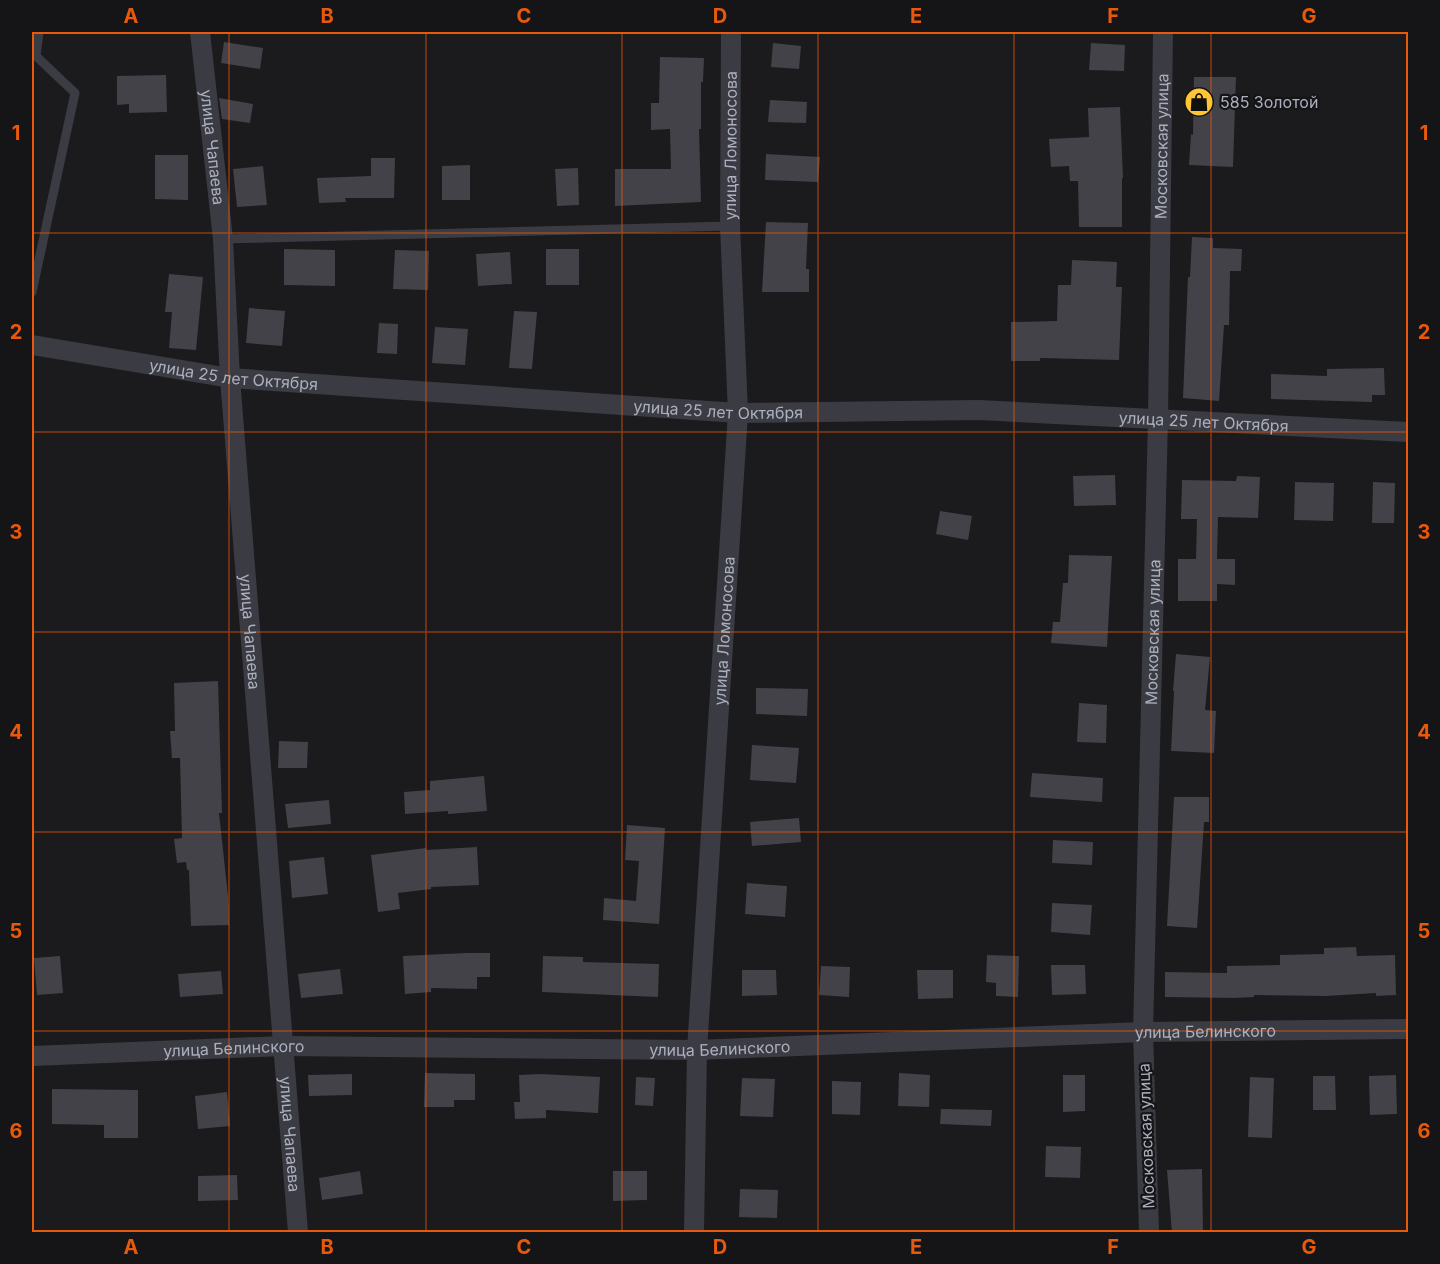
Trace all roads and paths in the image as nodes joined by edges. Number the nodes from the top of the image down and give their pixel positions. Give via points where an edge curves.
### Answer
1 (39, 32) edge
2 (200, 32) edge
3 (731, 32) edge
4 (1163, 32) edge
5 (730, 226) junction
6 (223, 239) junction
7 (32, 292) edge
8 (32, 345) edge
9 (230, 378) junction
10 (738, 413) junction
11 (1158, 419) junction
12 (1408, 432) edge
13 (1408, 1029) edge
14 (1143, 1032) junction
15 (283, 1046) junction
16 (697, 1050) junction
17 (32, 1056) edge
18 (298, 1233) edge
19 (694, 1233) edge
20 (1149, 1233) edge

1 - 7 lane via 36,56 75,93
2 - 6 street, улица Чапаева
3 - 5 street, улица Ломоносова
4 - 11 street, Московская улица
5 - 6 lane
5 - 10 street, улица Ломоносова
6 - 9 street, улица Чапаева
8 - 9 street, улица 25 лет Октября
9 - 10 street, улица 25 лет Октября
9 - 15 street, улица Чапаева
10 - 11 street, улица 25 лет Октября via 979,410
10 - 16 street, улица Ломоносова
11 - 12 street, улица 25 лет Октября
11 - 14 street, Московская улица
13 - 14 street, улица Белинского
14 - 16 street, улица Белинского
14 - 20 street, Московская улица
15 - 16 street, улица Белинского
15 - 17 street, улица Белинского
15 - 18 street, улица Чапаева
16 - 19 street, улица Ломоносова

